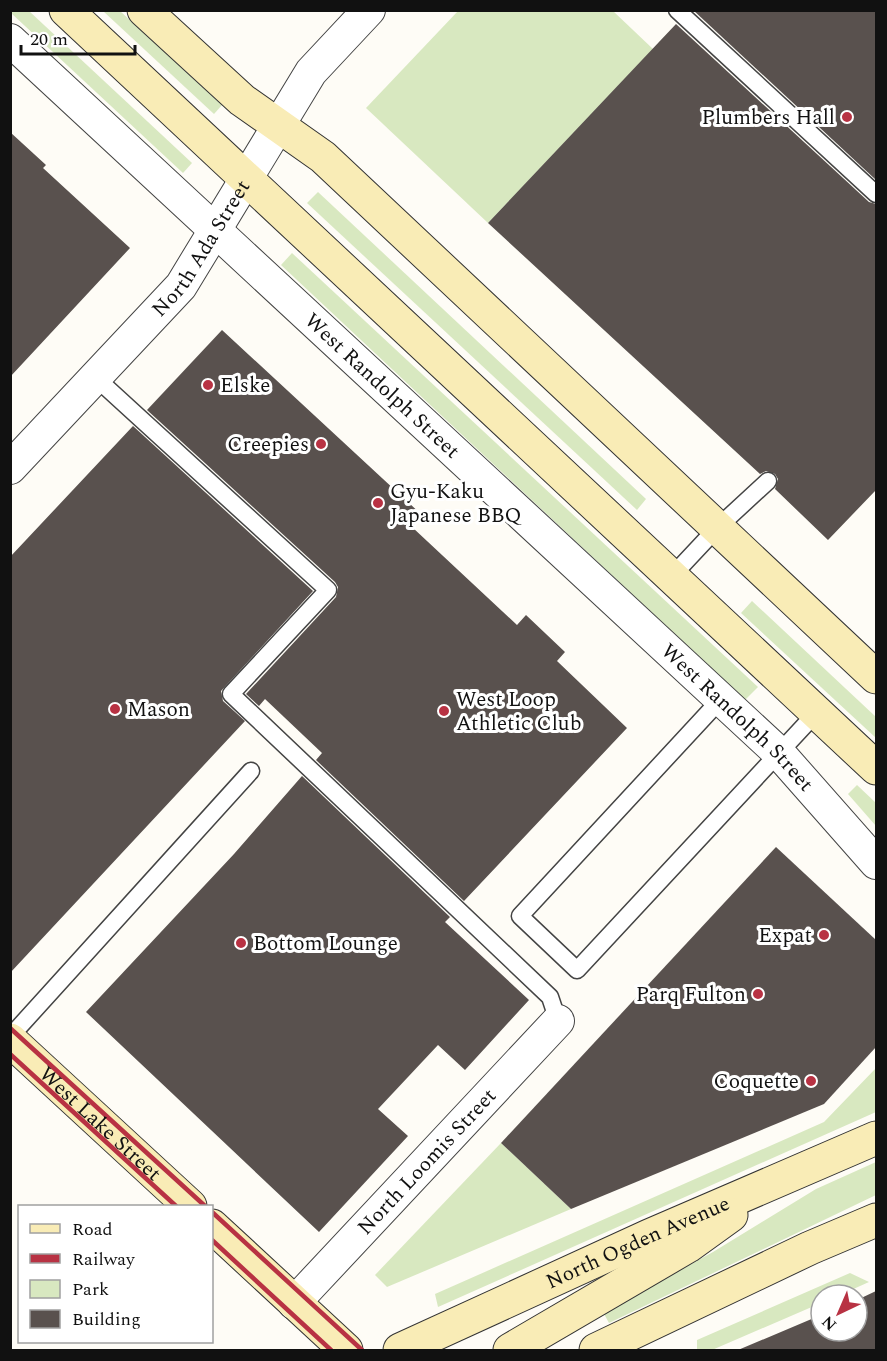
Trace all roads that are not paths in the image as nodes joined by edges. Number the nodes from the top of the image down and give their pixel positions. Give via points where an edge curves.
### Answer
1 (66, 10) edge
2 (144, 10) edge
3 (369, 10) edge
4 (677, 10) edge
5 (10, 40) edge
6 (279, 124) junction
7 (247, 179) junction
8 (876, 194) edge
9 (215, 231) junction
10 (95, 377) junction
11 (10, 468) edge
12 (768, 481) dead end
13 (717, 528) junction
14 (672, 576) junction
15 (876, 677) edge
16 (721, 699) junction
17 (817, 712) junction
18 (779, 753) junction
19 (876, 768) edge
20 (251, 771) dead end
21 (876, 863) edge
22 (558, 1021) joint
23 (10, 1039) edge
24 (872, 1138) edge
25 (784, 1178) junction
26 (189, 1205) edge
27 (876, 1221) edge
28 (213, 1227) edge
29 (294, 1303) junction
30 (346, 1350) edge
31 (400, 1350) edge
32 (510, 1350) edge
33 (596, 1350) edge

1 - 7 main road
2 - 6 main road via 242,100
3 - 6 street, North Ada Street via 311,72
4 - 8 lane
5 - 9 street, West Randolph Street
6 - 7 street, North Ada Street
6 - 13 main road via 323,157
7 - 9 street, North Ada Street
7 - 14 main road
9 - 10 street, North Ada Street via 181,286
9 - 16 street, West Randolph Street
10 - 11 street, North Ada Street
10 - 22 lane via 328,590 231,694 550,997
12 - 13 lane
13 - 14 lane
13 - 15 main road
14 - 17 main road
16 - 18 street, West Randolph Street
16 - 18 lane via 520,916 577,970
17 - 18 lane
17 - 19 main road
18 - 21 street, West Randolph Street
20 - 23 lane
22 - 29 street, North Loomis Street
23 - 26 main road, West Lake Street
24 - 25 main road, North Ogden Avenue
25 - 31 main road, North Ogden Avenue
25 - 32 main road via 688,1246
27 - 33 main road via 810,1248
28 - 29 main road
29 - 30 main road

